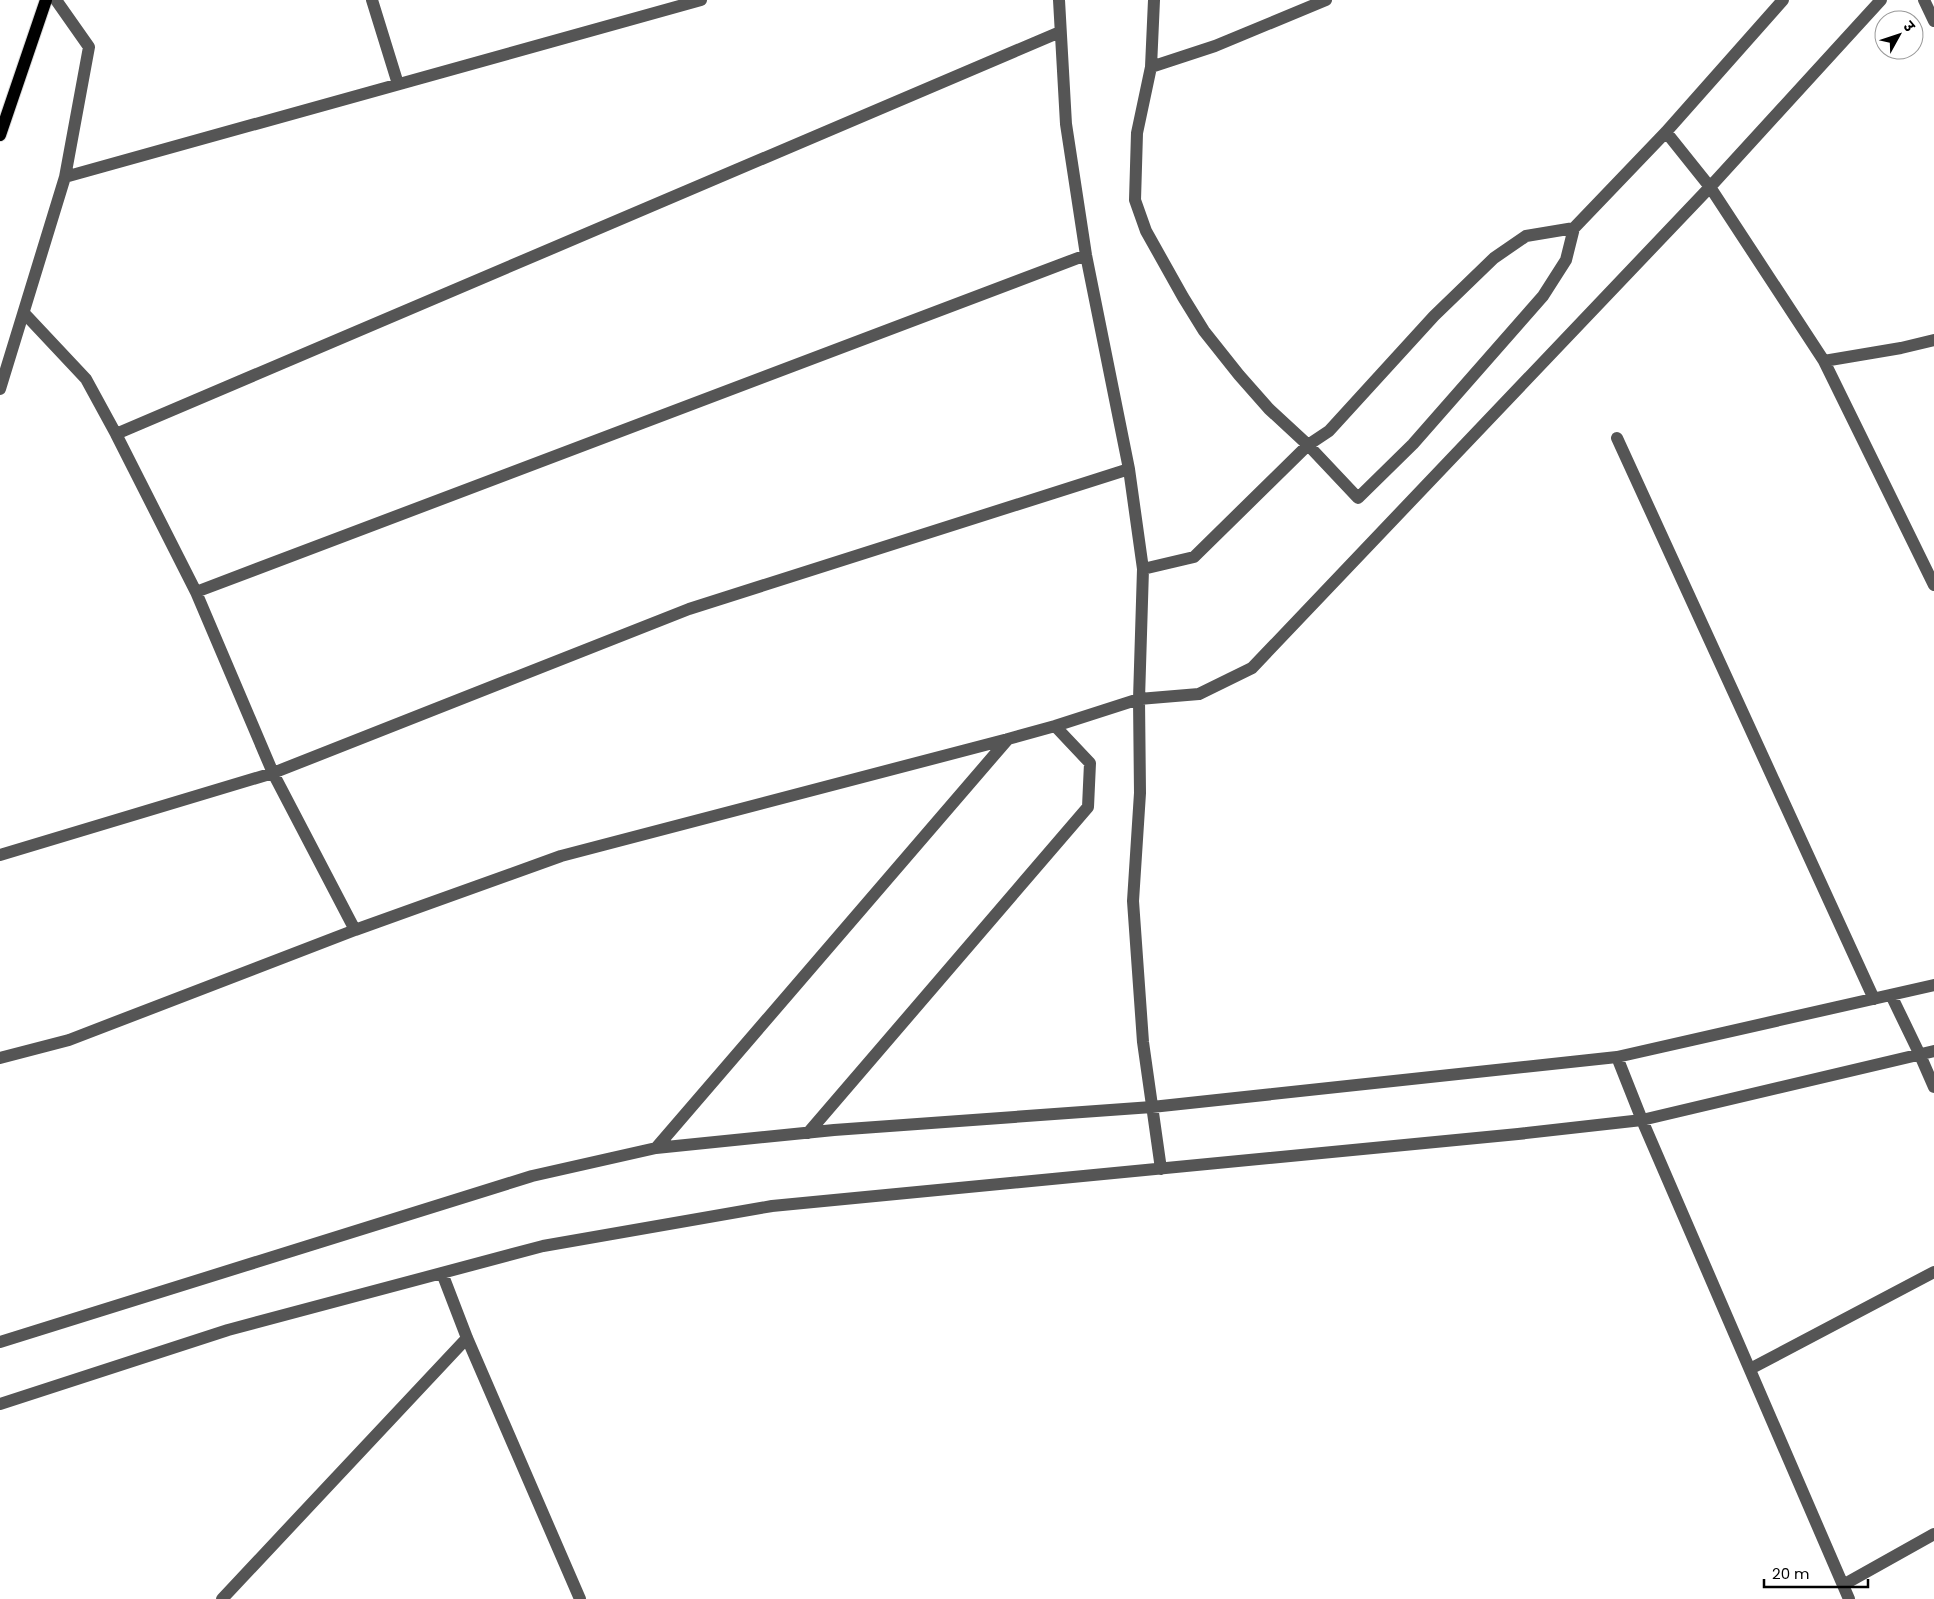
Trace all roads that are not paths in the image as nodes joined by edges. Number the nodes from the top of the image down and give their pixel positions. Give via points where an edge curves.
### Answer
1 (46, 0) edge
2 (56, 0) edge
3 (372, 0) edge
4 (701, 0) edge
5 (1060, 0) edge
6 (1154, 0) edge
7 (1326, 0) edge
8 (1783, 0) edge
9 (1881, 0) edge
10 (1924, 0) edge
11 (1934, 21) edge
12 (1060, 32) junction
13 (1151, 68) junction
14 (398, 84) junction
15 (1666, 132) junction
16 (0, 135) edge
17 (65, 177) junction
18 (1710, 187) junction
19 (1574, 228) junction
20 (1086, 255) junction
21 (24, 313) junction
22 (1934, 340) edge
23 (1824, 361) junction
24 (0, 389) edge
25 (116, 434) junction
26 (1617, 438) dead end
27 (1308, 445) junction
28 (1129, 469) junction
29 (1143, 569) junction
30 (1934, 585) edge
31 (196, 592) junction
32 (1139, 699) junction
33 (1056, 726) junction
34 (1008, 739) junction
35 (273, 773) junction
36 (0, 856) edge
37 (355, 930) junction
38 (1934, 985) edge
39 (1891, 995) junction
40 (1874, 999) junction
41 (1934, 1051) edge
42 (1920, 1055) junction
43 (1617, 1057) junction
44 (0, 1058) edge
45 (1934, 1087) edge
46 (1152, 1106) junction
47 (1642, 1120) junction
48 (808, 1133) junction
49 (656, 1148) junction
50 (1160, 1169) junction
51 (1934, 1272) edge
52 (442, 1273) junction
53 (468, 1338) junction
54 (0, 1342) edge
55 (1750, 1369) junction
56 (0, 1404) edge
57 (1934, 1534) edge
58 (1843, 1585) junction
59 (222, 1599) edge
60 (580, 1599) edge
61 (1850, 1599) edge

1 - 16 main road
2 - 17 street via 89,47
3 - 14 street
4 - 14 street
5 - 12 street
6 - 13 street
7 - 13 street via 1215,46
8 - 15 street
9 - 18 street
10 - 11 street
12 - 20 street via 1066,124
12 - 25 street
13 - 27 street via 1137,133 1135,200 1146,231 1204,331 1269,409
14 - 17 street
15 - 18 street
15 - 19 street
17 - 21 street
18 - 23 street
18 - 32 street via 1252,668 1199,694
19 - 27 street via 1526,236 1494,258 1434,316 1330,430
19 - 27 street via 1566,260 1543,296 1413,444 1358,498
20 - 28 street
20 - 31 street
21 - 24 street
21 - 25 street via 86,379
22 - 23 street
23 - 30 street
25 - 31 street
26 - 40 street
27 - 29 street via 1194,557
28 - 29 street
28 - 35 street via 689,609
29 - 32 street
31 - 35 street
32 - 33 street
32 - 46 street via 1140,793 1133,901 1143,1042
33 - 34 street
33 - 48 street via 1090,763 1088,806
34 - 37 street via 561,856
34 - 49 street
35 - 36 street
35 - 37 street
37 - 44 street via 68,1040
38 - 39 street
39 - 40 street
39 - 42 street
40 - 43 street
41 - 42 street
42 - 45 street
42 - 47 street
43 - 46 street
43 - 47 street
46 - 48 street
46 - 50 street
47 - 50 street
47 - 55 street
48 - 49 street
49 - 54 street via 532,1176
50 - 52 street via 772,1206 543,1246
51 - 55 street
52 - 53 street
52 - 56 street via 228,1330
53 - 59 street
53 - 60 street
55 - 58 street
57 - 58 street
58 - 61 street

